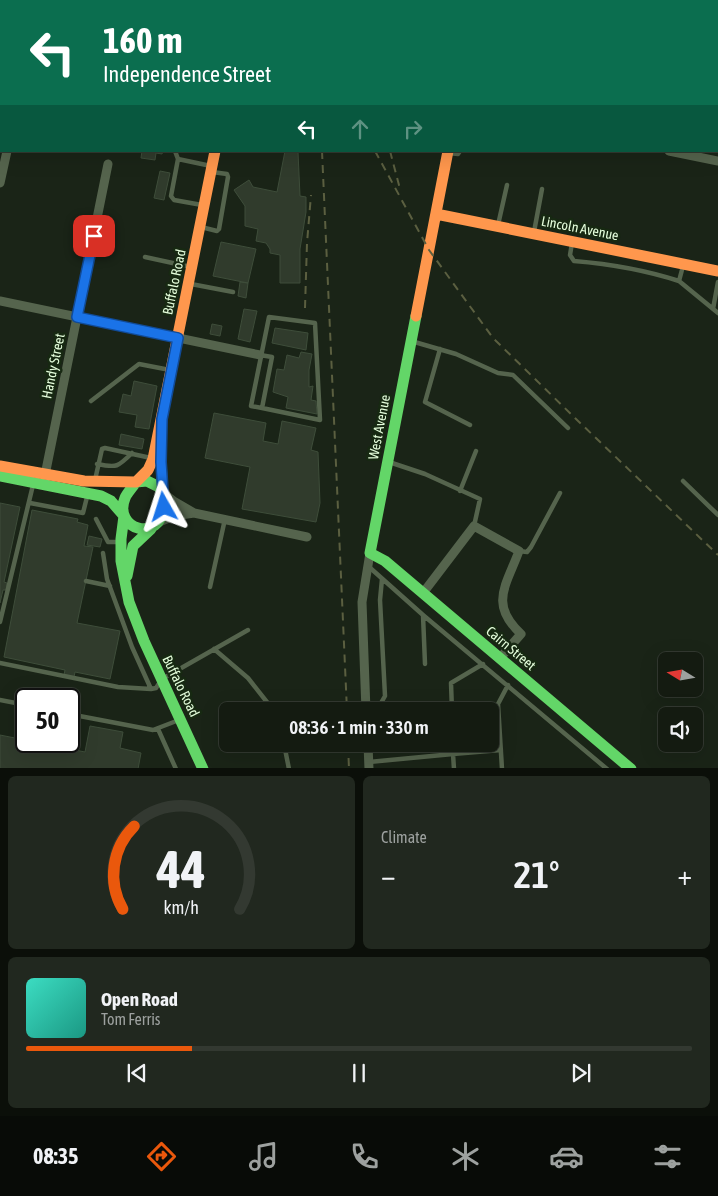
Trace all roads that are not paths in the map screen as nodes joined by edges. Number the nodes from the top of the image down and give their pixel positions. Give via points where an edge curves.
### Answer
1 (6, 152) edge
2 (175, 152) edge
3 (215, 152) edge
4 (448, 152) edge
5 (459, 152) edge
6 (674, 152) edge
7 (178, 159) junction
8 (718, 161) edge
9 (108, 164) dead end
10 (212, 169) junction
11 (0, 183) edge
12 (506, 185) dead end
13 (542, 189) dead end
14 (205, 206) junction
15 (436, 214) junction
16 (201, 227) junction
17 (497, 227) junction
18 (533, 234) junction
19 (572, 242) junction
20 (145, 258) dead end
21 (683, 264) junction
22 (193, 267) junction
23 (718, 271) edge
24 (679, 281) junction
25 (718, 282) edge
26 (189, 284) junction
27 (233, 292) dead end
28 (0, 301) edge
29 (713, 309) junction
30 (718, 313) edge
31 (77, 317) junction
32 (178, 338) junction
33 (410, 341) junction
34 (440, 349) junction
35 (260, 355) junction
36 (172, 370) junction
37 (91, 401) dead end
38 (262, 408) junction
39 (162, 419) junction
40 (470, 425) dead end
41 (568, 428) dead end
42 (476, 451) dead end
43 (132, 453) junction
44 (153, 459) junction
45 (388, 462) junction
46 (98, 464) junction
47 (0, 466) edge
48 (0, 476) edge
49 (41, 481) junction
50 (683, 481) dead end
51 (136, 482) junction
52 (94, 483) junction
53 (71, 491) junction
54 (162, 491) junction
55 (460, 491) junction
56 (560, 493) dead end
57 (87, 497) junction
58 (30, 503) junction
59 (194, 513) junction
60 (718, 515) edge
61 (124, 516) junction
62 (96, 519) dead end
63 (225, 519) junction
64 (154, 526) junction
65 (474, 526) junction
66 (121, 529) junction
67 (307, 536) dead end
68 (120, 542) junction
69 (519, 551) junction
70 (103, 553) dead end
71 (370, 553) junction
72 (368, 565) junction
73 (382, 579) junction
74 (86, 581) dead end
75 (110, 586) junction
76 (126, 586) junction
77 (210, 587) dead end
78 (423, 593) junction
79 (423, 615) junction
80 (0, 622) edge
81 (248, 630) dead end
82 (214, 649) junction
83 (500, 658) junction
84 (0, 662) edge
85 (425, 664) dead end
86 (483, 664) junction
87 (162, 679) junction
88 (508, 685) junction
89 (151, 689) junction
90 (0, 700) edge
91 (268, 702) edge
92 (366, 702) edge
93 (381, 702) edge
94 (452, 702) edge
95 (15, 703) edge
96 (80, 716) edge
97 (181, 720) junction
98 (158, 729) junction
99 (501, 750) junction
100 (286, 752) edge
101 (368, 752) edge
102 (453, 754) junction
103 (369, 765) edge
104 (176, 768) edge
105 (203, 768) edge
106 (289, 768) edge
107 (454, 768) edge
108 (502, 768) edge
109 (607, 768) edge
110 (631, 768) edge

1 - 11 street
2 - 7 lane
3 - 10 main road, Buffalo Road
4 - 5 lane
4 - 15 main road, West Avenue
6 - 8 street
7 - 10 lane
7 - 14 lane via 171,196 174,200
9 - 31 street, Handy Street
10 - 14 main road, Buffalo Road
10 - 16 lane via 228,177 219,229
12 - 17 lane
13 - 18 lane
14 - 16 main road, Buffalo Road
15 - 17 main road, Lincoln Avenue
15 - 33 main road, West Avenue
16 - 22 main road, Buffalo Road
17 - 18 main road, Lincoln Avenue
18 - 19 main road, Lincoln Avenue
19 - 21 main road, Lincoln Avenue
19 - 24 lane via 570,255 574,261 603,263
20 - 22 lane
21 - 23 main road, Lincoln Avenue
21 - 24 lane
22 - 26 main road, Buffalo Road
24 - 29 lane
25 - 29 lane
26 - 27 lane
26 - 32 main road, Buffalo Road
28 - 31 street
29 - 30 lane
31 - 32 street
31 - 49 street, Handy Street
32 - 35 street
32 - 36 main road, Buffalo Road
33 - 34 lane
33 - 45 main road, West Avenue
34 - 40 lane via 425,402
34 - 41 lane via 498,373 513,375
35 - 38 lane via 251,406
35 - 38 lane via 272,357
35 - 38 lane via 269,317 315,323 320,420
36 - 37 lane via 139,364
36 - 39 main road, Buffalo Road
39 - 44 main road, Buffalo Road
39 - 54 main road, Buffalo Road
42 - 55 lane
43 - 44 lane
43 - 46 lane via 120,466
43 - 46 lane via 102,449
44 - 51 main road, Buffalo Road via 148,470
45 - 55 lane via 425,474
45 - 71 main road, West Avenue
46 - 52 lane
47 - 49 main road
48 - 49 main road
49 - 52 main road
49 - 53 main road
49 - 58 lane
50 - 60 lane
51 - 52 main road
51 - 54 main road via 151,482
51 - 61 main road via 125,499
53 - 57 main road
53 - 61 main road via 101,496 113,503
54 - 59 street
54 - 64 main road via 164,507
55 - 65 lane via 480,499
56 - 69 lane via 531,547 527,552
57 - 58 lane via 83,513
57 - 66 main road via 107,509
58 - 80 lane
59 - 63 street
59 - 64 street via 174,516
61 - 64 main road via 133,528 141,530
61 - 66 main road, Buffalo Road
62 - 68 lane via 108,542
63 - 67 street
63 - 77 lane
64 - 76 main road, Buffalo Road via 133,546
65 - 69 street
65 - 78 street
66 - 68 main road, Buffalo Road
68 - 76 main road, Buffalo Road
69 - 83 street via 502,606 507,618 521,634
70 - 75 lane
71 - 72 street, West Avenue
71 - 78 main road, Cairn Street via 385,561
72 - 73 lane
72 - 92 street, West Avenue via 362,602
73 - 79 lane
73 - 93 lane via 380,600 385,696
74 - 75 lane
75 - 89 lane
76 - 87 main road, Buffalo Road via 136,625
78 - 83 main road, Cairn Street
79 - 85 lane
79 - 86 lane
81 - 82 lane
82 - 87 lane
82 - 91 lane via 248,678
83 - 110 main road, Cairn Street
84 - 89 lane via 118,687
86 - 88 lane
86 - 94 lane via 451,684
87 - 89 lane via 156,688
87 - 97 main road, Buffalo Road
88 - 99 lane via 498,704
88 - 109 lane
90 - 95 lane
96 - 98 lane
97 - 98 lane
97 - 105 main road, Buffalo Road
98 - 104 lane
99 - 102 lane
99 - 108 lane
100 - 106 lane
101 - 103 street
102 - 103 lane
102 - 107 lane

